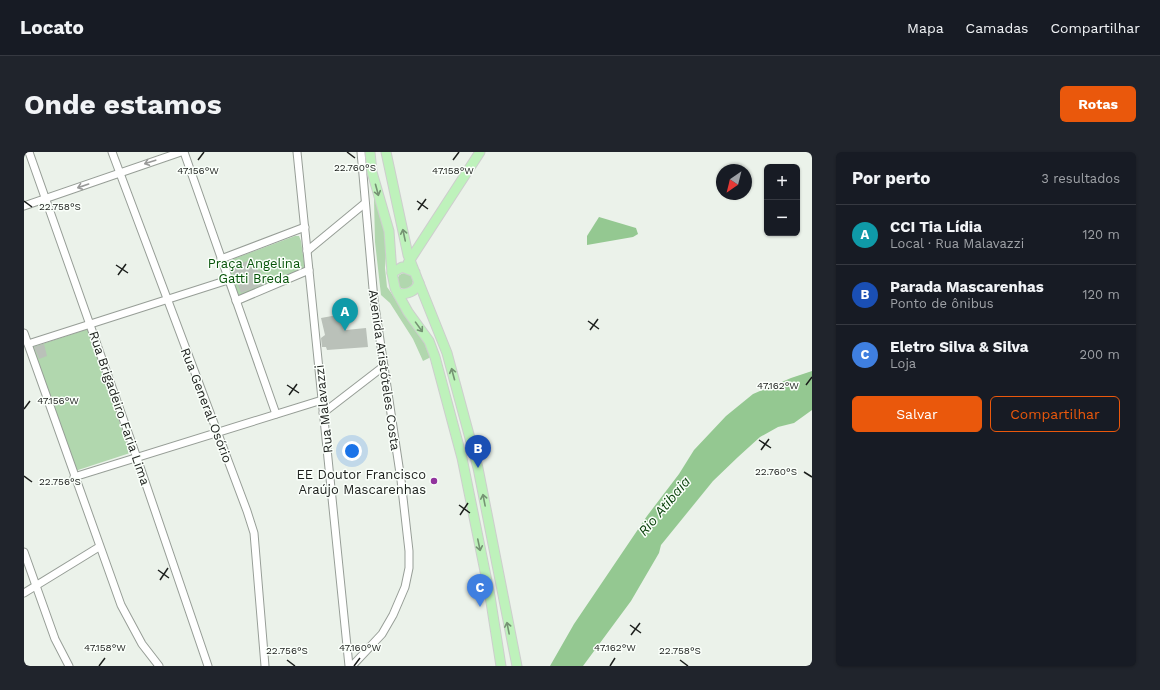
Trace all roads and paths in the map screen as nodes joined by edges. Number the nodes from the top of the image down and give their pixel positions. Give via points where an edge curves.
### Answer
1 (30, 152) edge
2 (112, 152) edge
3 (182, 152) edge
4 (297, 152) edge
5 (361, 152) edge
6 (370, 152) edge
7 (386, 152) edge
8 (480, 152) edge
9 (120, 173) junction
10 (47, 198) junction
11 (364, 204) junction
12 (24, 206) edge
13 (305, 227) junction
14 (307, 251) junction
15 (221, 259) junction
16 (411, 261) junction
17 (402, 267) junction
18 (309, 270) junction
19 (415, 272) junction
20 (392, 273) junction
21 (228, 280) junction
22 (419, 283) junction
23 (398, 294) junction
24 (167, 299) junction
25 (236, 301) junction
26 (91, 324) junction
27 (24, 333) edge
28 (28, 344) junction
29 (384, 366) junction
30 (322, 400) junction
31 (323, 413) junction
32 (276, 414) junction
33 (217, 433) junction
34 (137, 458) junction
35 (74, 478) junction
36 (99, 547) junction
37 (24, 552) edge
38 (36, 585) junction
39 (24, 593) edge
40 (69, 666) edge
41 (159, 666) edge
42 (208, 666) edge
43 (265, 666) edge
44 (351, 666) edge
45 (501, 666) edge
46 (517, 666) edge

1 - 10 street, Rua Brigadeiro Faria Lima
2 - 9 street, Rua General Osório
3 -> 9 street
3 - 15 street
4 - 13 street, Rua Malavazzi
5 - 11 street, Avenida Aristóteles Costa
6 -> 20 main road via 372,172 388,231
16 -> 7 main road
8 - 16 main road
9 -> 10 street
9 - 24 street, Rua General Osório
10 - 12 street
10 - 26 street, Rua Brigadeiro Faria Lima
11 - 14 street
11 - 29 street, Avenida Aristóteles Costa
13 - 14 street, Rua Malavazzi
13 - 15 street
14 - 18 street, Rua Malavazzi
15 - 21 street
16 - 17 main road
16 - 19 main road
17 - 19 main road
17 - 20 main road
18 - 25 street
18 - 30 street, Rua Malavazzi
19 - 22 main road
20 - 23 main road
21 - 24 street
21 - 25 street
22 - 23 main road via 414,291
46 -> 22 main road via 478,468 447,353
23 -> 45 main road via 429,341 435,357 462,458 490,596
24 - 26 street
24 - 33 street, Rua General Osório
25 - 32 street
26 - 28 street
26 - 34 street, Rua Brigadeiro Faria Lima
27 - 28 street
28 - 35 street
29 - 31 street
29 - 44 street, Avenida Aristóteles Costa via 401,480 409,568 405,587 382,634
30 - 31 street, Rua Malavazzi
30 - 32 street
31 - 44 street, Rua Malavazzi
32 - 33 street
33 - 34 street
33 - 43 street, Rua General Osório via 254,533
34 - 35 street
34 - 42 street, Rua Brigadeiro Faria Lima
35 - 36 street
36 - 38 street
36 - 41 street via 121,605 142,644
37 - 38 street
38 - 39 street
38 - 40 street via 55,639

